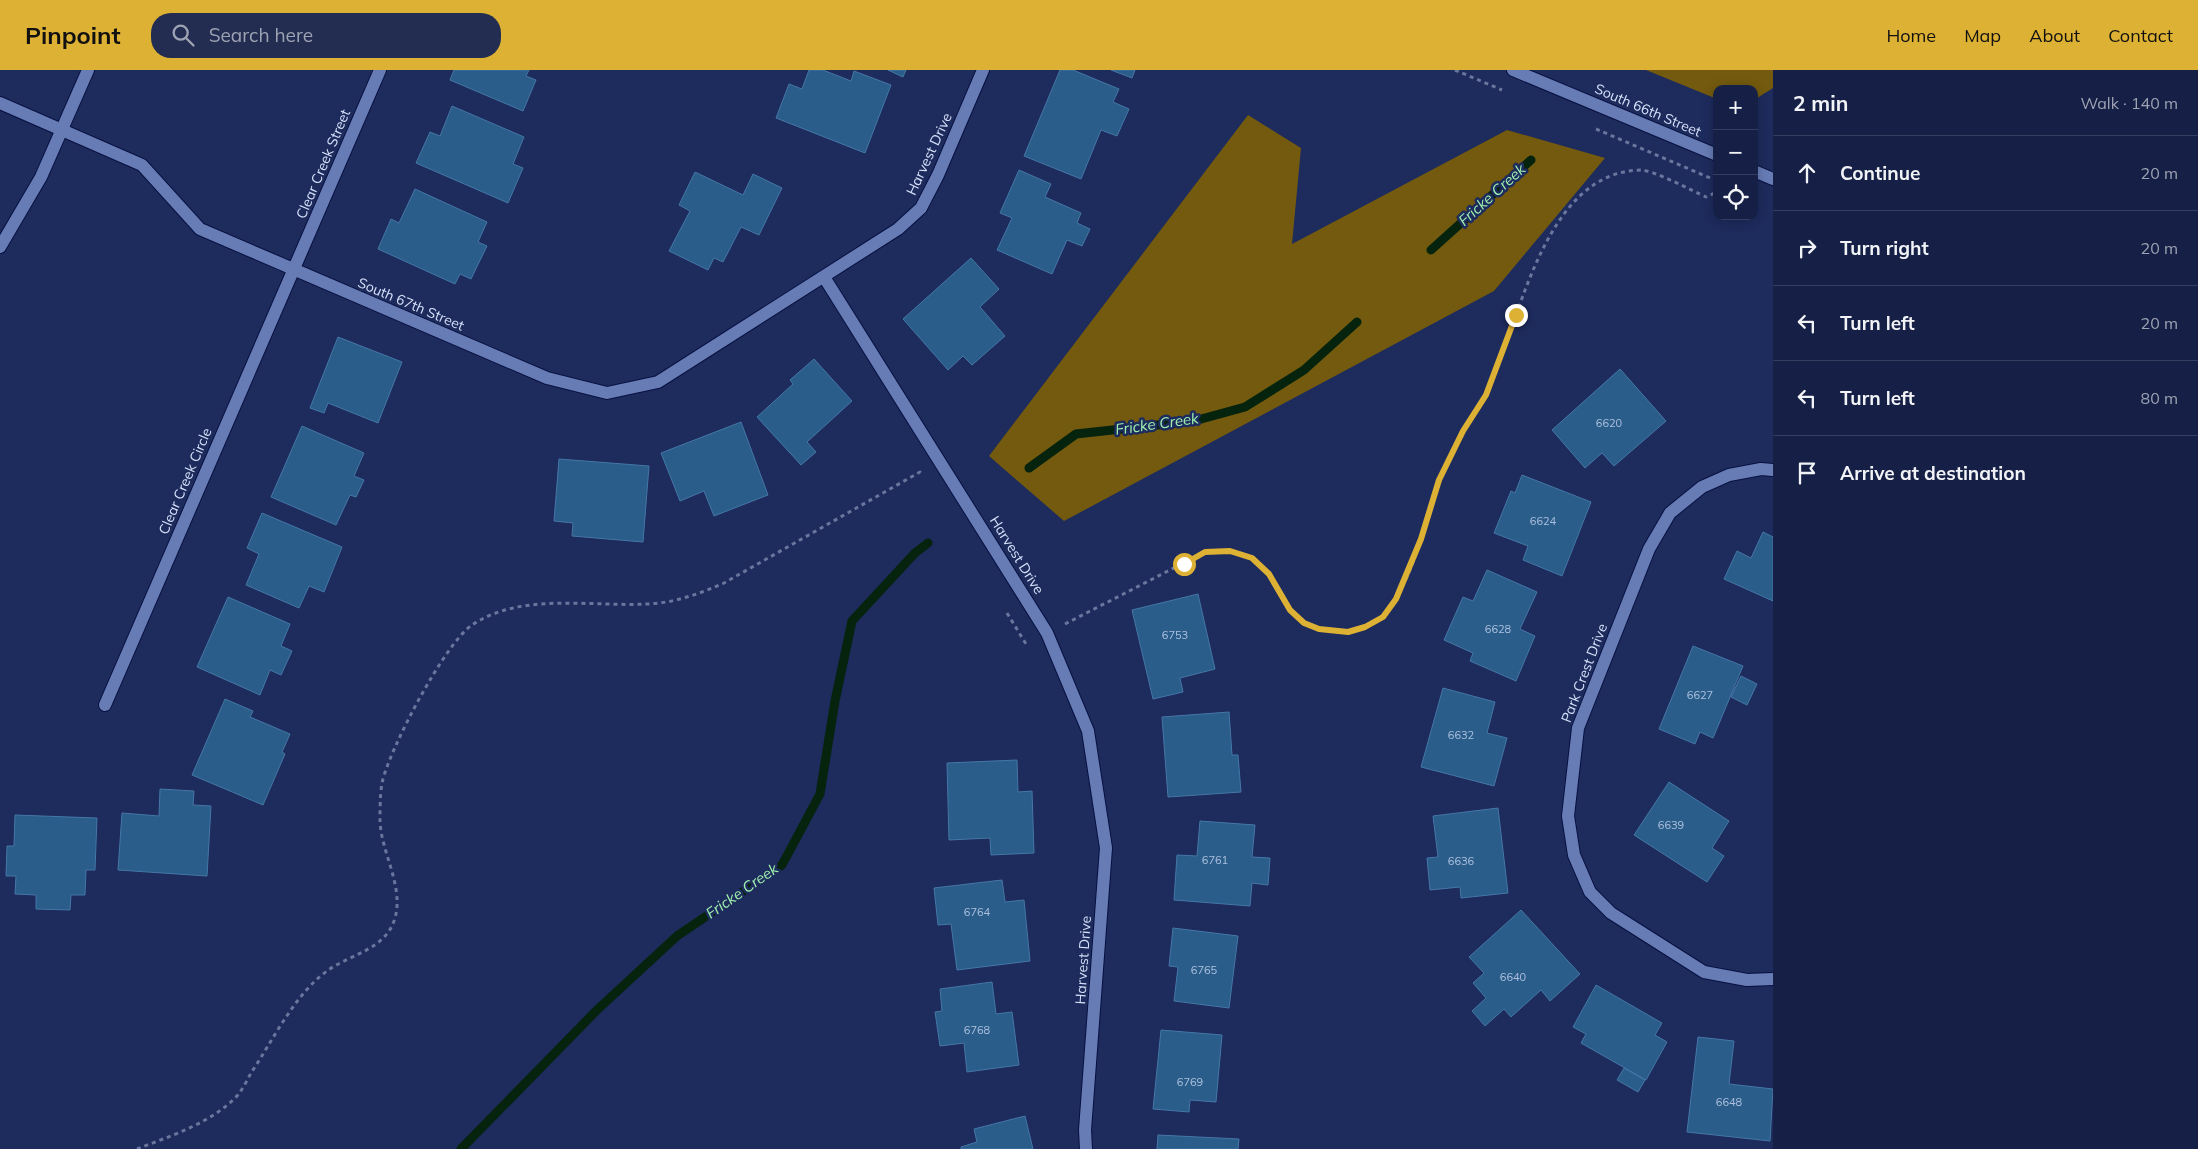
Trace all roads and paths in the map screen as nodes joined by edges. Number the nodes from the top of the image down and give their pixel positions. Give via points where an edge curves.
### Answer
1 (88, 70) edge
2 (380, 70) edge
3 (983, 70) edge
4 (1513, 70) edge
5 (0, 103) edge
6 (62, 131) junction
7 (1713, 153) edge
8 (1758, 173) edge
9 (1773, 179) edge
10 (1713, 194) edge
11 (0, 247) edge
12 (294, 270) junction
13 (824, 277) junction
14 (1773, 470) edge
15 (920, 472) dead end
16 (1073, 620) dead end
17 (105, 705) dead end
18 (1773, 979) edge
19 (137, 1149) edge
20 (1086, 1149) edge

1 - 6 street
2 - 12 street, Clear Creek Street
3 - 13 street, Harvest Drive via 921,208 898,229
4 - 7 street, South 66th Street
5 - 6 street, South 67th Street
6 - 11 street via 42,177
6 - 12 street, South 67th Street via 142,165 200,229
8 - 9 street
10 - 16 path via 1706,197 1644,170 1611,175 1583,194 1562,214 1543,249 1486,395 1463,431 1439,480 1421,539 1396,599 1383,617 1348,632 1319,629 1304,623 1290,610 1269,574 1252,558 1230,551 1205,552
12 - 13 street, South 67th Street via 547,378 607,393 658,382
12 - 17 street, Clear Creek Circle
13 - 20 street, Harvest Drive via 1048,633 1088,731 1106,848
14 - 18 street, Park Crest Drive via 1729,475 1702,487 1670,513 1649,550 1578,728 1568,816 1574,855 1590,892 1611,913 1704,972 1746,980
15 - 19 path via 724,584 694,597 650,604 528,604 498,611 470,626 447,651 392,753 382,784 380,823 396,894 396,917 388,934 368,950 327,971 302,994 235,1098 184,1132

